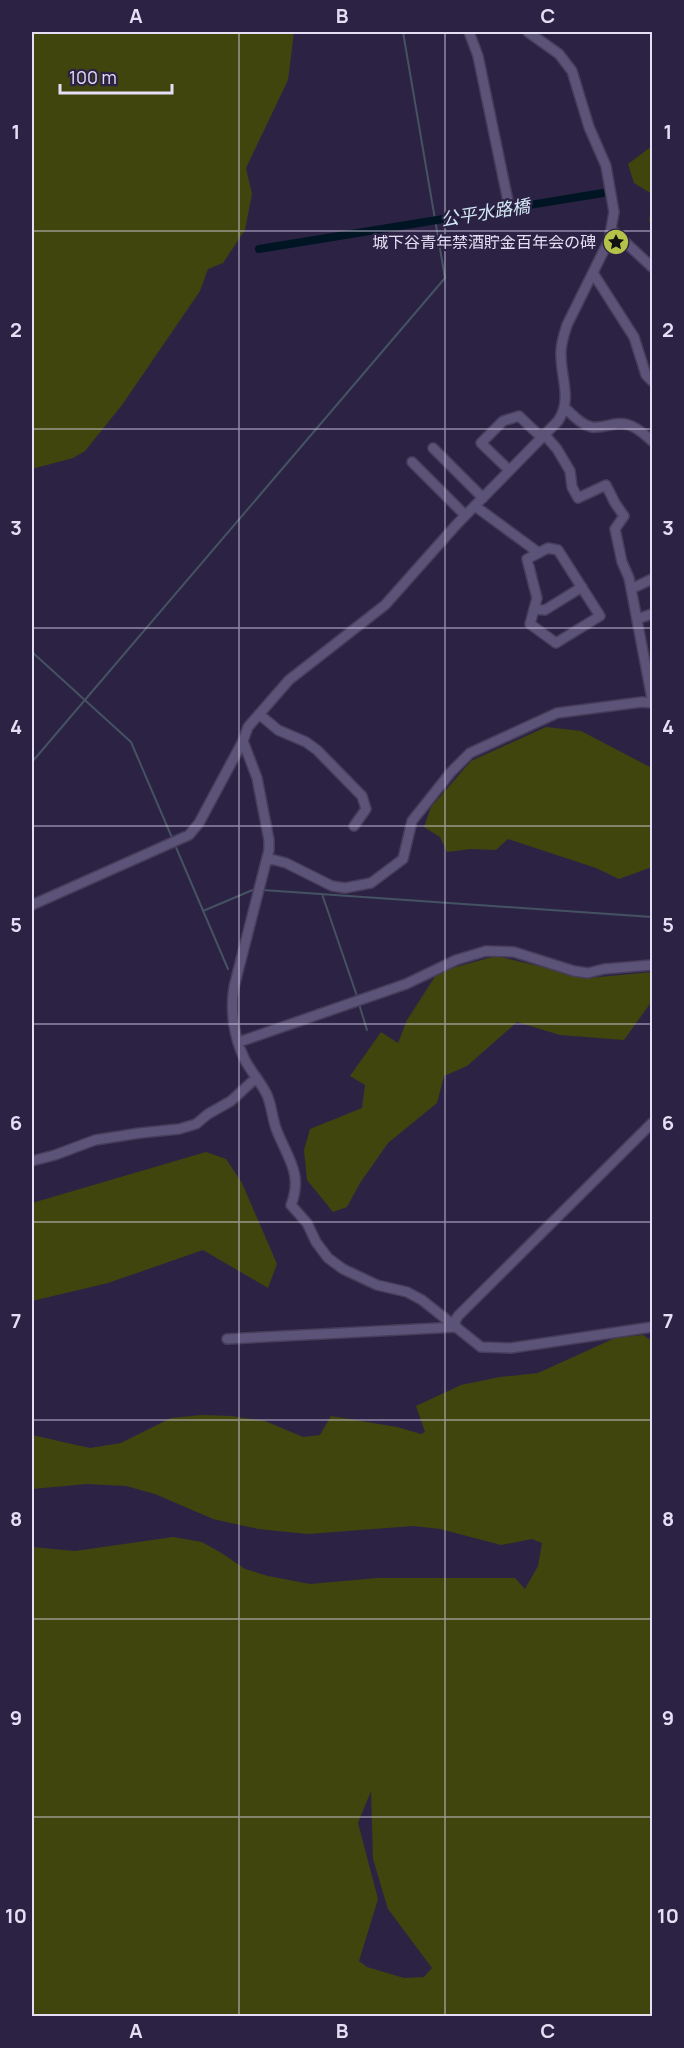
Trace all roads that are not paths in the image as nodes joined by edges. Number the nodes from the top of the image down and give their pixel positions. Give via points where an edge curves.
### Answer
1 (469, 32) edge
2 (528, 32) edge
3 (508, 201) dead end
4 (612, 230) junction
5 (652, 267) edge
6 (593, 273) junction
7 (652, 381) edge
8 (565, 408) junction
9 (543, 436) junction
10 (652, 441) edge
11 (433, 448) dead end
12 (412, 462) dead end
13 (509, 470) junction
14 (483, 498) junction
15 (475, 506) junction
16 (465, 515) junction
17 (539, 553) junction
18 (652, 579) edge
19 (582, 587) junction
20 (631, 589) junction
21 (534, 609) junction
22 (652, 614) edge
23 (637, 619) junction
24 (652, 701) edge
25 (259, 714) junction
26 (243, 741) junction
27 (354, 825) dead end
28 (267, 858) junction
29 (32, 905) edge
30 (652, 965) edge
31 (239, 1042) junction
32 (256, 1078) junction
33 (652, 1123) edge
34 (32, 1161) edge
35 (455, 1326) junction
36 (652, 1327) edge
37 (227, 1339) dead end

1 - 3 street via 478,56
2 - 4 street via 559,54 572,71 606,166 615,212
4 - 5 street
4 - 6 street
6 - 7 street via 634,337 646,375
6 - 8 street via 563,339
8 - 9 street
8 - 10 street via 583,424 628,424
9 - 13 street
9 - 13 street via 519,416 503,421 481,443
9 - 20 street via 557,449 570,471 578,498 606,485 624,516 615,529
11 - 14 street
12 - 16 street
13 - 14 street
14 - 15 street
15 - 16 street
15 - 17 street
16 - 25 street via 385,605 289,680
17 - 19 street via 548,548 558,550
17 - 21 street via 527,560 537,598
18 - 20 street
19 - 21 street via 545,610
19 - 21 street via 600,616 556,643 530,624
20 - 23 street
22 - 23 street
23 - 24 street
24 - 28 street via 557,713 470,753 412,821 403,859 371,883 332,886
25 - 26 street
25 - 27 street via 278,730 317,750 362,796 366,809
26 - 28 street via 257,778 269,840
26 - 29 street via 199,824 189,835
28 - 31 street via 232,1000
30 - 31 street via 588,973 514,952 486,951 456,960 406,984
31 - 32 street
32 - 34 street via 231,1101 196,1124 179,1130 95,1140
32 - 35 street via 267,1094 276,1130 294,1168 297,1181 291,1205 328,1258 377,1285 422,1300
33 - 35 street via 458,1316
35 - 36 street via 481,1347 498,1349
35 - 37 street

